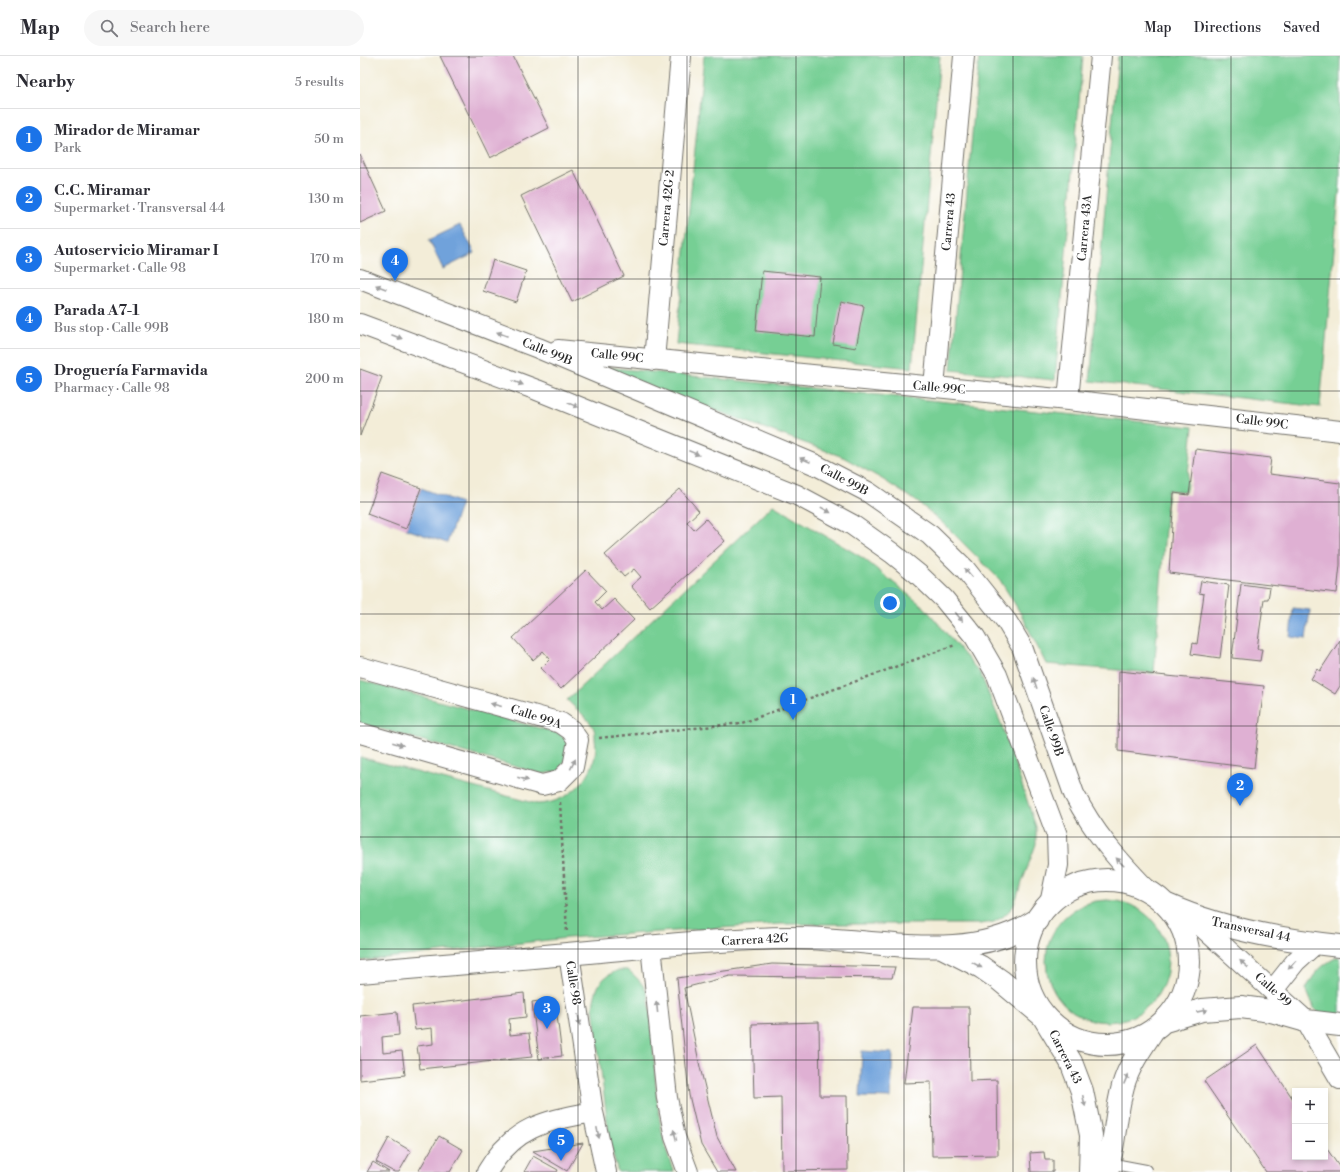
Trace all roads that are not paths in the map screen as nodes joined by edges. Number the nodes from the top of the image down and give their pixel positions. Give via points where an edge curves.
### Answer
1 (681, 56) edge
2 (964, 56) edge
3 (1101, 56) edge
4 (360, 279) edge
5 (360, 324) edge
6 (538, 348) junction
7 (654, 360) junction
8 (934, 387) junction
9 (1068, 400) junction
10 (1340, 432) edge
11 (360, 667) edge
12 (360, 733) edge
13 (1147, 890) junction
14 (1164, 903) junction
15 (1044, 912) junction
16 (1189, 915) junction
17 (1314, 944) junction
18 (651, 946) junction
19 (1340, 946) edge
20 (942, 947) junction
21 (569, 954) junction
22 (360, 972) edge
23 (1273, 990) junction
24 (1043, 1016) junction
25 (1306, 1021) junction
26 (1160, 1024) junction
27 (1340, 1025) edge
28 (1340, 1079) edge
29 (593, 1112) junction
30 (1102, 1169) edge
31 (1146, 1170) dead end
32 (487, 1172) edge
33 (606, 1172) edge
34 (688, 1172) edge

1 - 7 street, Carrera 42G 2
2 - 8 street, Carrera 43
3 - 9 street, Carrera 43A
6 -> 4 street, Calle 99B
5 -> 15 street via 537,390 797,495 851,524 892,553 944,599 975,637 997,675 1057,835 1058,865
6 - 7 street, Calle 99C
13 -> 6 street, Calle 99B via 1115,858 1085,815 1074,794 1022,647 1007,622 966,569 930,535 868,492 816,465
7 - 8 street, Calle 99C
8 - 9 street, Calle 99C
9 - 10 street, Calle 99C
12 -> 11 street, Calle 99A via 542,784 559,781 573,767 578,740 572,730 561,723
13 - 14 street, Carrera 42G
13 - 15 street, Carrera 42G via 1127,882 1106,880 1084,883 1060,894
14 - 16 street, Transversal 44
14 - 26 street via 1178,920 1186,940 1189,962 1186,983 1178,1003
15 - 20 street, Carrera 42G via 1021,930 1004,936
15 - 24 street, Carrera 43 via 1028,938 1024,965 1030,992
16 - 17 street, Transversal 44 via 1213,923
23 -> 16 street, Calle 99
17 - 19 street, Transversal 44
17 -> 23 street via 1296,961
18 - 20 street, Carrera 42G via 789,938
18 - 21 street, Carrera 42G
34 -> 18 street via 675,1137 667,1098
20 -> 24 street, Carrera 42G via 1001,981
21 - 22 street, Calle 98
21 -> 29 street, Calle 98
23 - 25 street, Calle 99
24 - 26 street, Carrera 42G via 1064,1033 1089,1043 1116,1044 1142,1037
24 -> 30 street, Carrera 43 via 1071,1062 1082,1091 1091,1135
26 -> 25 street via 1202,1010 1241,1007 1271,1011
25 - 27 street
25 - 28 street, Calle 99
30 -> 26 street via 1124,1085 1134,1060
29 - 32 street via 556,1119 535,1126 515,1137
29 -> 33 street, Calle 98
30 - 31 lane

